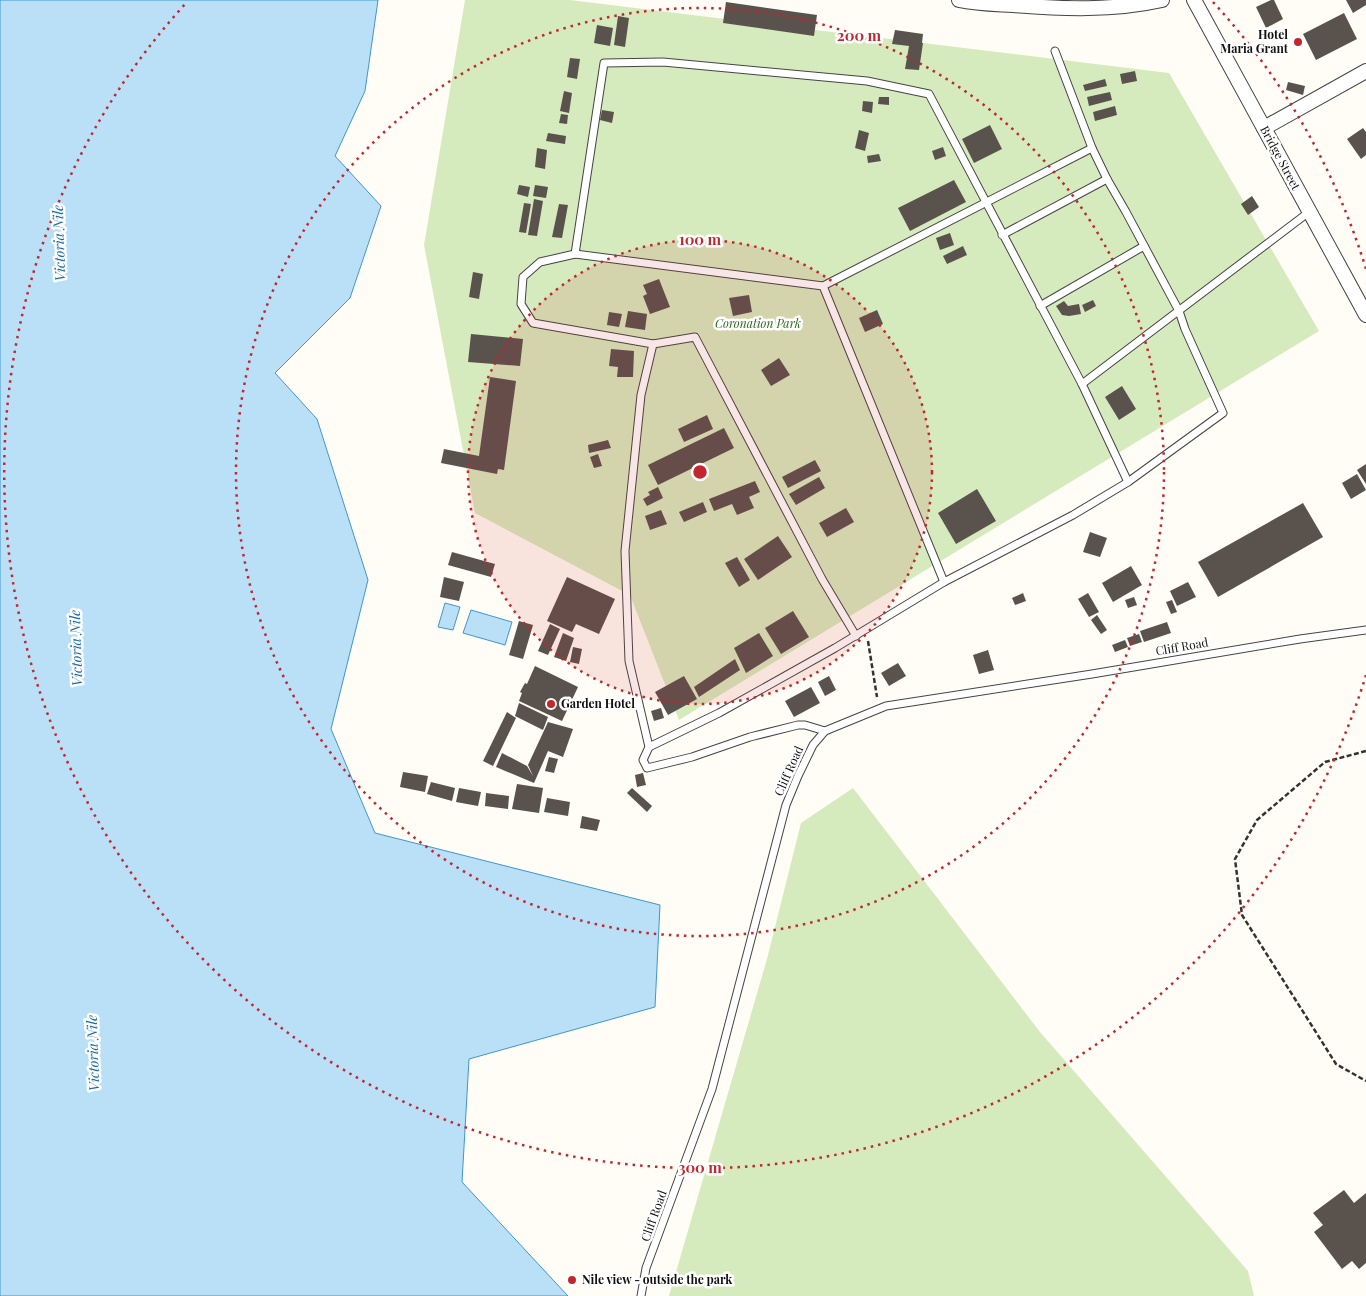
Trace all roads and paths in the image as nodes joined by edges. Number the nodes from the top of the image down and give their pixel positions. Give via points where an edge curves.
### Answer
1 (959, 0) edge
2 (1162, 0) edge
3 (1194, 0) edge
4 (1055, 51) dead end
5 (1366, 71) edge
6 (1264, 128) junction
7 (1092, 148) junction
8 (1107, 179) junction
9 (986, 204) junction
10 (1309, 212) junction
11 (1002, 235) junction
12 (1144, 246) junction
13 (575, 254) junction
14 (823, 286) junction
15 (1040, 306) junction
16 (1179, 311) junction
17 (1366, 316) edge
18 (653, 344) junction
19 (1082, 384) junction
20 (1128, 482) junction
21 (944, 582) junction
22 (866, 630) junction
23 (1366, 630) edge
24 (856, 636) junction
25 (879, 708) junction
26 (825, 731) junction
27 (649, 746) junction
28 (1366, 751) edge
29 (1366, 1081) edge
30 (641, 1296) edge

1 - 2 street via 1095,9
3 - 6 street, Bridge Street
4 - 7 lane
5 - 6 street
6 - 10 street, Bridge Street
7 - 8 lane
7 - 9 lane
8 - 11 lane
8 - 12 lane
9 - 11 lane
9 - 13 lane via 929,94 867,81 663,62 604,63
9 - 14 lane
10 - 16 lane
10 - 17 street, Bridge Street
11 - 15 lane
12 - 15 lane
12 - 16 lane
13 - 14 lane
13 - 18 lane via 540,262 523,276 521,304 533,323
14 - 21 lane
15 - 19 lane
16 - 19 lane
16 - 20 lane via 1223,413
18 - 24 lane via 695,337 822,579
18 - 27 lane via 641,395 625,551 629,661
19 - 20 lane
20 - 21 lane via 1073,515
21 - 22 lane
22 - 24 lane
22 - 25 path
23 - 25 lane, Cliff Road
24 - 27 lane via 719,713
25 - 26 lane, Cliff Road
26 - 27 lane via 798,725 647,768 643,760
26 - 30 lane, Cliff Road via 813,745 786,805 712,1089 646,1268
28 - 29 path via 1325,762 1256,820 1235,859 1242,915 1336,1064

